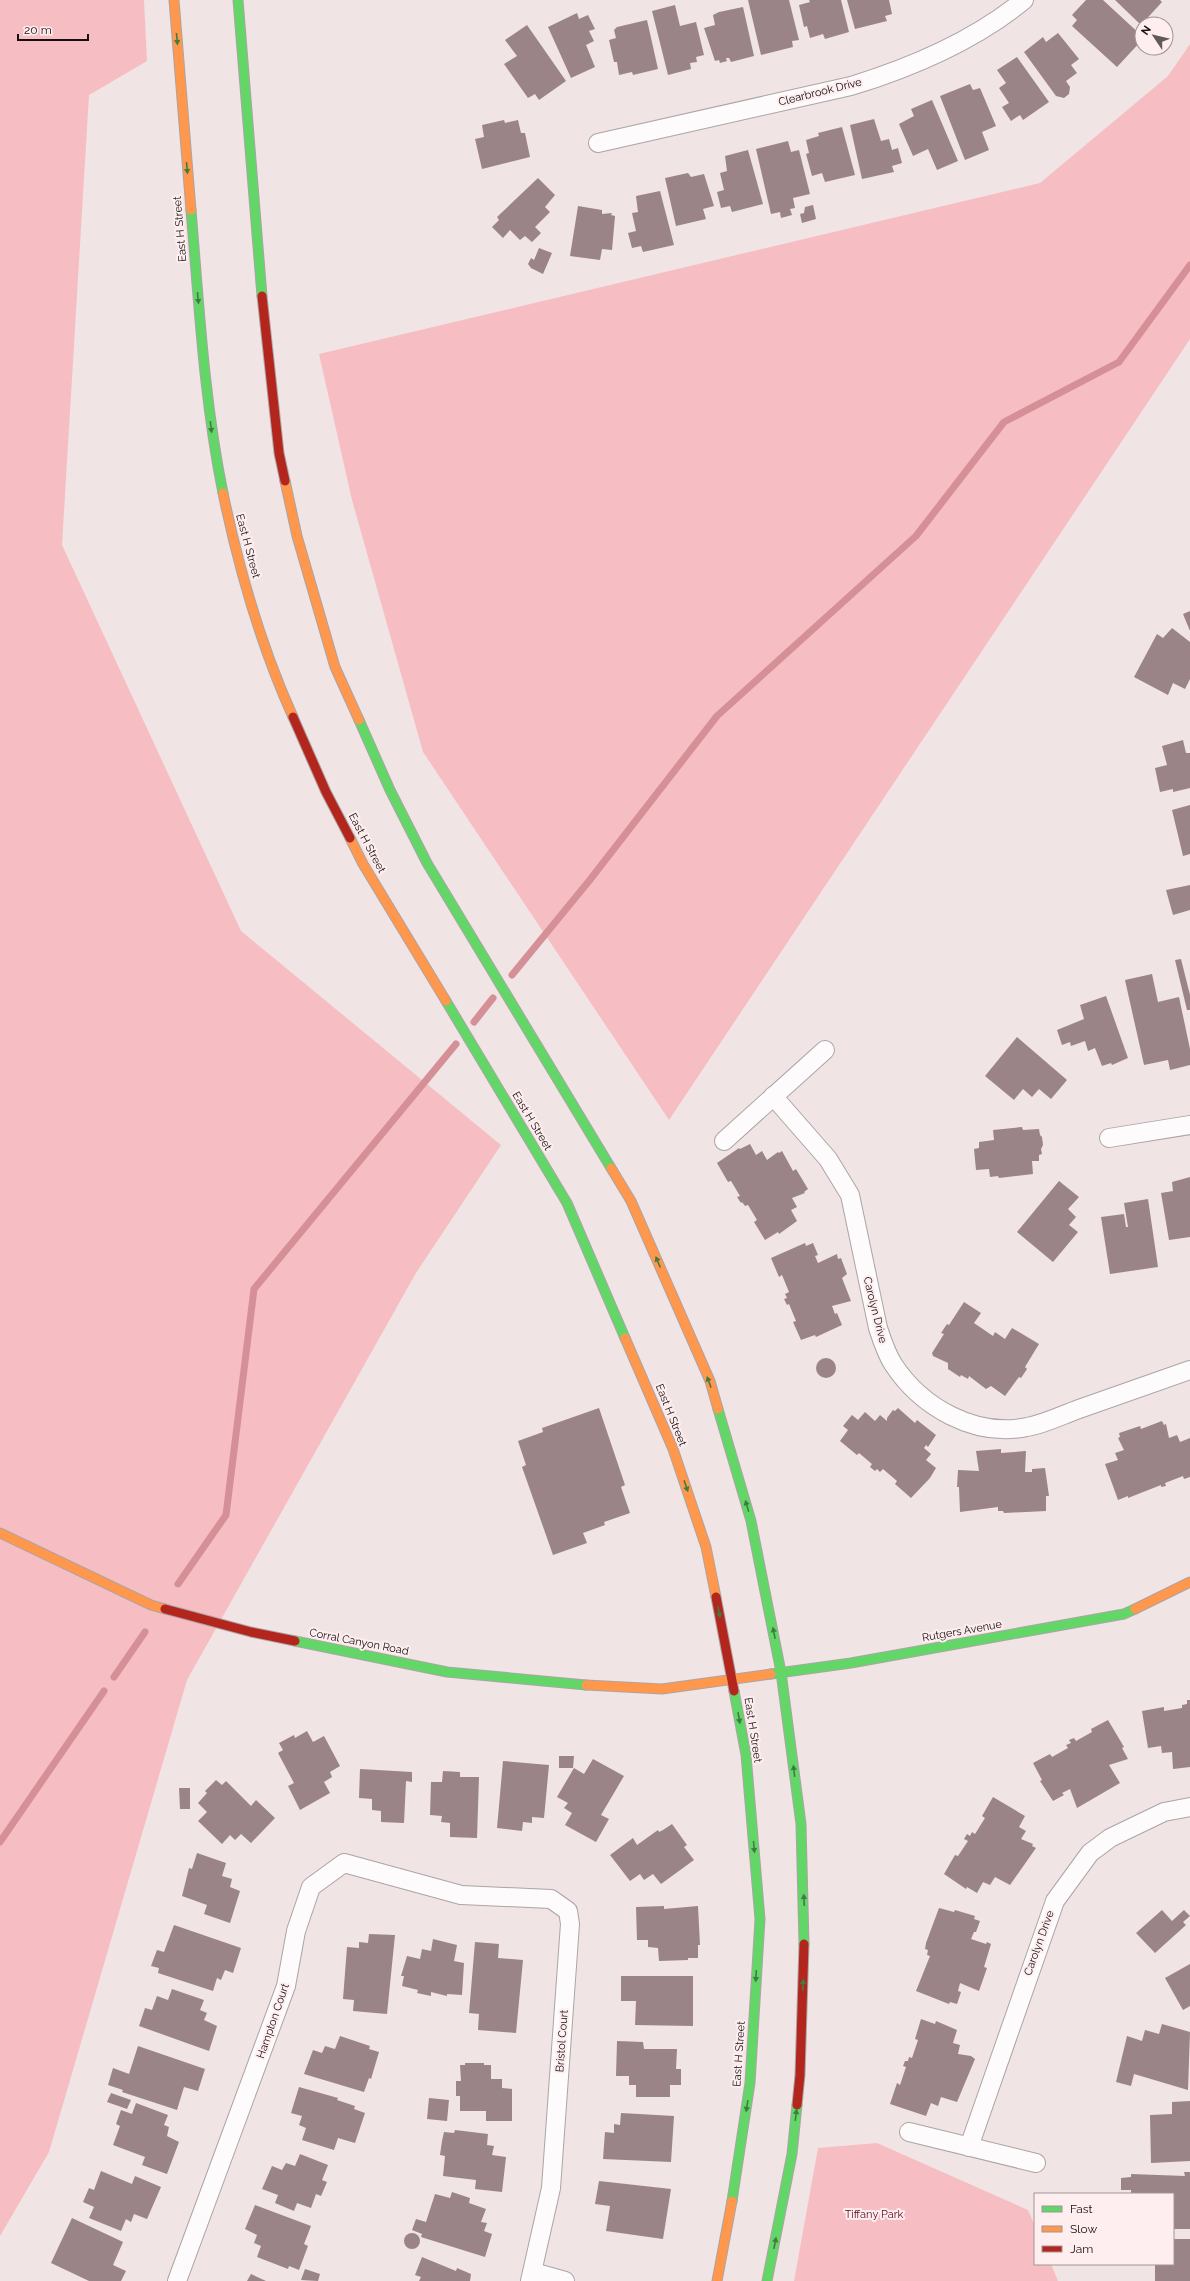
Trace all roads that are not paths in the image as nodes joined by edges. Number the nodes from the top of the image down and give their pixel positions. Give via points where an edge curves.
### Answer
1 (174, 0) edge
2 (238, 0) edge
3 (1024, 0) edge
4 (598, 143) dead end
5 (825, 1050) dead end
6 (773, 1096) junction
7 (1190, 1125) edge
8 (1109, 1138) dead end
9 (724, 1141) dead end
10 (1190, 1370) edge
11 (0, 1533) edge
12 (1190, 1582) edge
13 (781, 1672) junction
14 (732, 1679) junction
15 (1190, 1807) edge
16 (461, 1895) joint
17 (909, 2132) dead end
18 (969, 2147) junction
19 (1036, 2163) dead end
20 (532, 2276) edge
21 (177, 2281) edge
22 (565, 2281) edge
23 (717, 2281) edge
24 (767, 2281) edge

1 -> 14 main road, East H Street via 203,358 215,454 232,537 271,668 326,792 363,864 567,1202 673,1450 706,1547
13 -> 2 main road via 751,1521 710,1381 632,1201 428,863 390,790 335,667 297,536 279,453 267,356
3 - 4 street, Clearbrook Drive via 988,27 958,44 885,75 851,86
5 - 6 street
6 - 9 street
6 - 10 street, Carolyn Drive via 828,1159 850,1195 884,1346 903,1378 930,1404 947,1415 986,1427 1027,1427
7 - 8 street
11 - 14 main road, Corral Canyon Road via 151,1605 251,1632 432,1669 559,1683 662,1689
12 - 13 main road, Rutgers Avenue via 1124,1614 851,1663
13 - 14 main road, Rutgers Avenue
24 -> 13 main road via 792,2154 800,2075 805,1916 801,1824
14 -> 23 main road, East H Street via 746,1755 760,1919 750,2083
15 - 18 street, Carolyn Drive via 1164,1812 1110,1838 1090,1853 1055,1901
16 - 20 street, Bristol Court via 551,1899 568,1910 570,1924 551,2188
16 - 21 street, Hampton Court via 344,1863 311,1887 296,1931 286,1986
17 - 18 street
18 - 19 street
20 - 22 street

